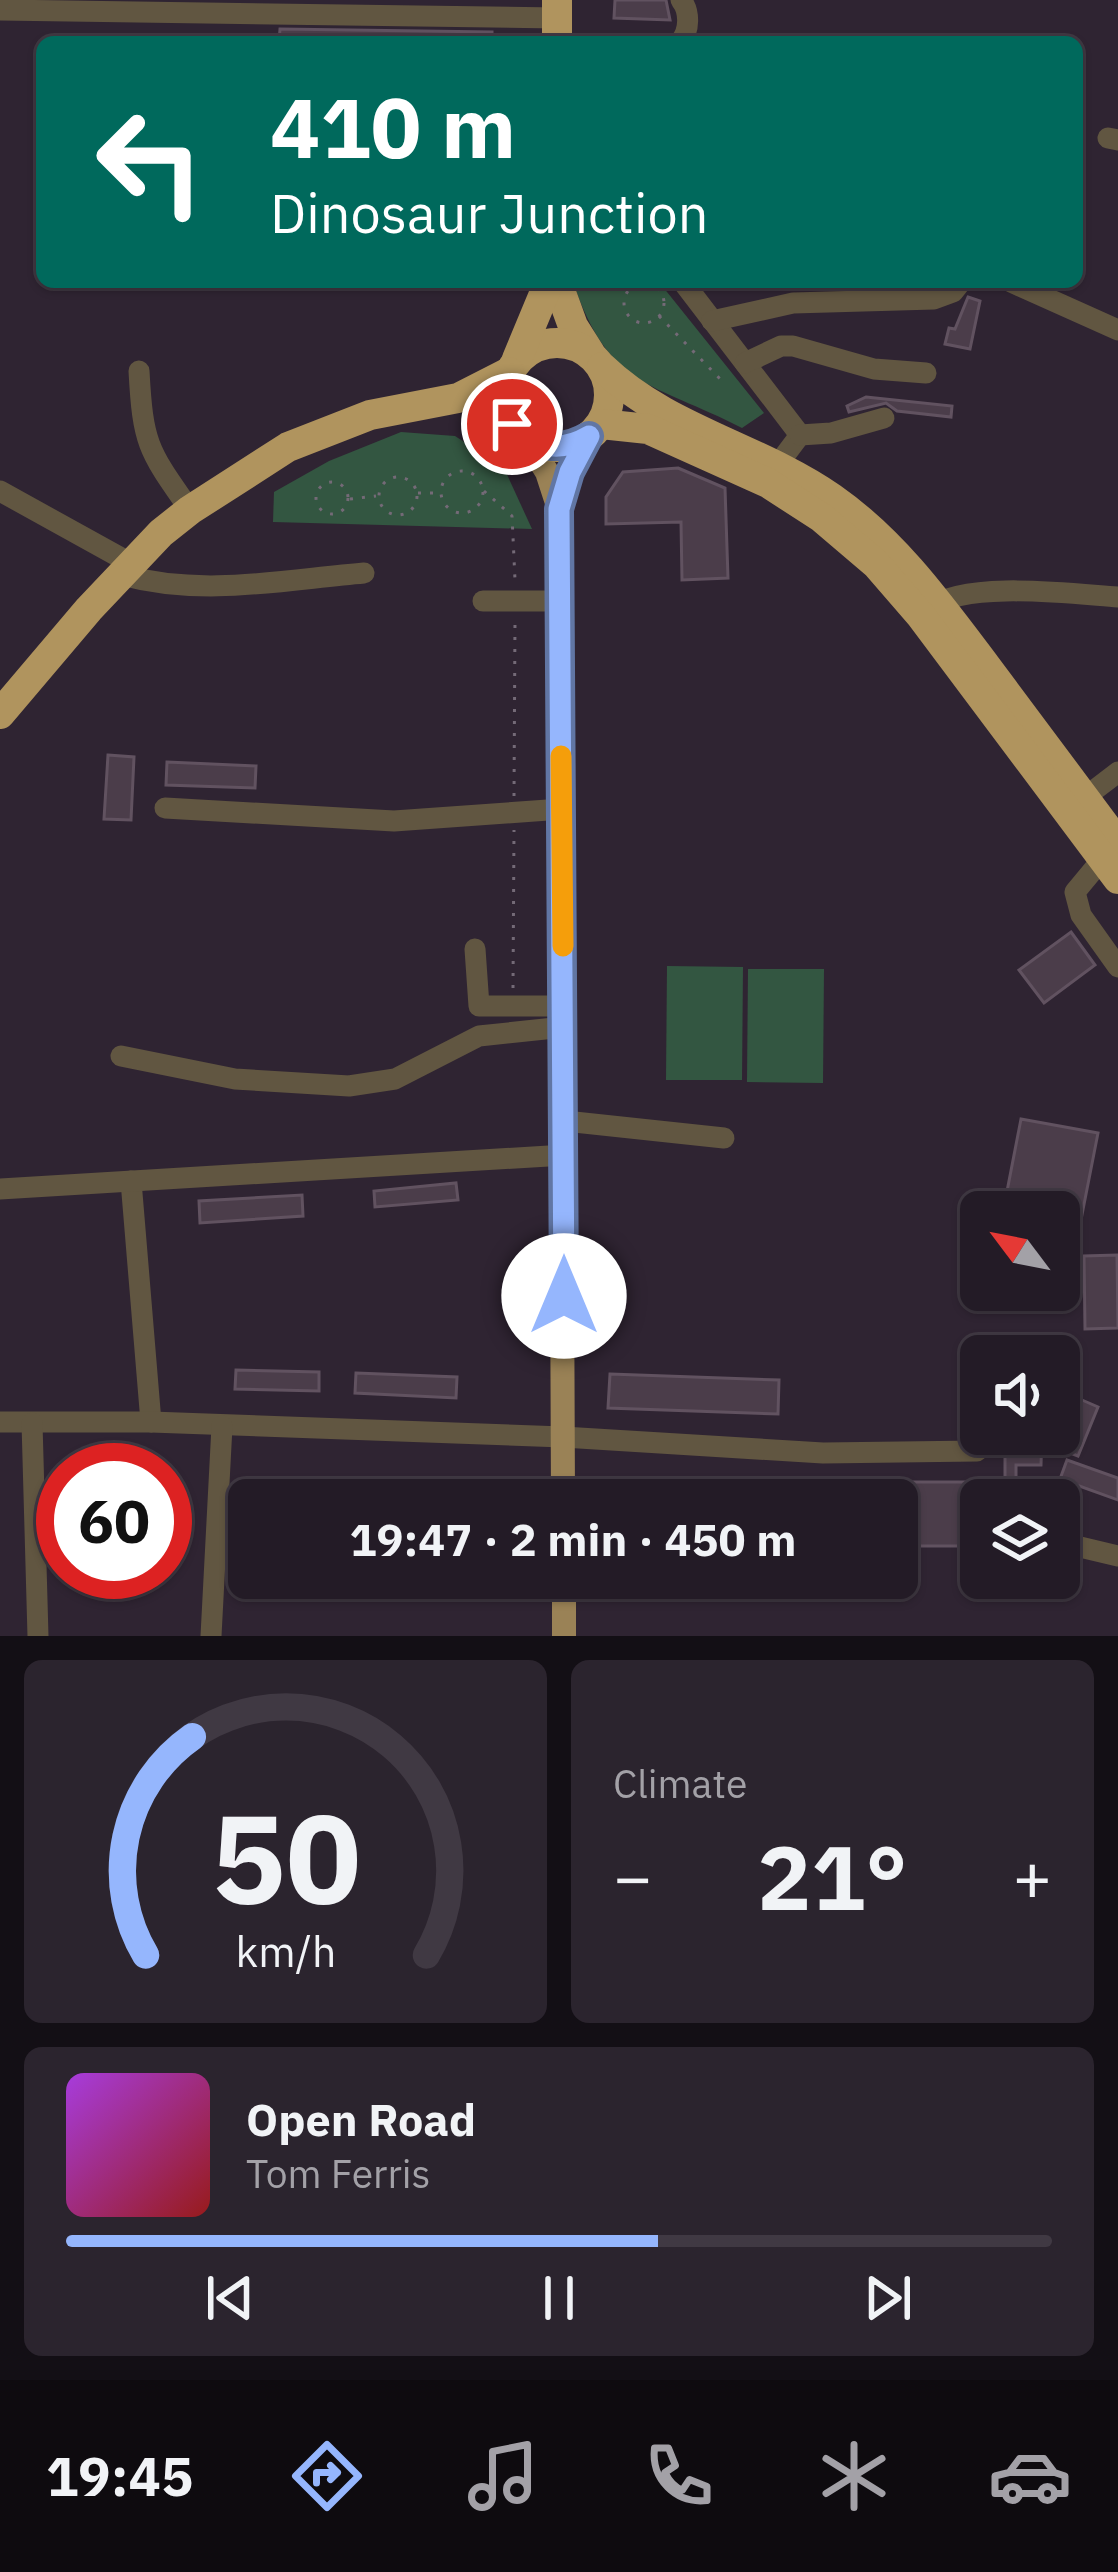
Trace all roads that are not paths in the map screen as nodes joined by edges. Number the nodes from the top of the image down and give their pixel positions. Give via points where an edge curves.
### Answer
1 (681, 0) edge
2 (0, 10) edge
3 (558, 20) edge
4 (684, 36) edge
5 (550, 288) edge
6 (556, 288) edge
7 (687, 288) edge
8 (956, 288) edge
9 (1024, 288) edge
10 (712, 321) junction
11 (1118, 330) edge
12 (596, 360) junction
13 (745, 363) junction
14 (512, 367) junction
15 (139, 371) dead end
16 (926, 373) dead end
17 (458, 398) junction
18 (884, 418) dead end
19 (595, 430) junction
20 (519, 431) junction
21 (800, 435) junction
22 (779, 464) junction
23 (0, 491) edge
24 (559, 509) junction
25 (190, 510) junction
26 (127, 570) junction
27 (364, 573) dead end
28 (1118, 597) edge
29 (483, 601) dead end
30 (560, 601) junction
31 (929, 609) junction
32 (0, 714) edge
33 (1118, 772) edge
34 (1084, 798) junction
35 (165, 808) dead end
36 (562, 809) junction
37 (1114, 855) edge
38 (475, 949) dead end
39 (1118, 967) edge
40 (564, 1016) junction
41 (121, 1056) dead end
42 (565, 1121) junction
43 (724, 1138) dead end
44 (565, 1155) junction
45 (131, 1181) junction
46 (0, 1189) edge
47 (0, 1422) edge
48 (152, 1422) junction
49 (32, 1423) junction
50 (222, 1426) junction
51 (563, 1437) junction
52 (960, 1451) edge
53 (563, 1479) edge
54 (1080, 1547) edge
55 (1118, 1556) edge
56 (564, 1599) edge
57 (38, 1636) edge
58 (211, 1636) edge
59 (564, 1636) edge

1 - 4 street
2 - 3 street
5 - 14 highway
6 - 12 highway
7 - 10 street
8 - 10 street via 934,299 793,302
9 - 11 street
10 - 13 street
12 - 14 highway via 576,345 543,344
12 - 19 highway via 610,396
12 - 22 highway via 657,410
13 - 16 street via 793,346 874,369
13 - 21 street
14 - 17 highway
14 - 20 highway via 504,390
15 - 25 street via 142,432
17 - 20 highway
17 - 25 highway via 370,415 288,447
18 - 21 street
19 - 20 highway via 557,448
19 - 24 main road
19 - 31 highway via 648,429 768,483
20 - 24 main road via 548,472
21 - 22 street
22 - 31 highway via 878,536
23 - 26 street
24 - 30 main road
25 - 26 highway
26 - 27 street via 161,585 232,587
26 - 32 highway
28 - 31 street via 1034,592
29 - 30 street
30 - 36 main road
31 - 34 highway
31 - 37 highway
33 - 34 street
34 - 37 highway
35 - 36 street via 394,821
36 - 40 main road
37 - 39 street via 1075,892 1081,915
38 - 40 street via 479,1006
40 - 41 street via 479,1036 395,1079 349,1086 235,1079
40 - 42 main road
42 - 43 street
42 - 44 main road
44 - 45 street
44 - 51 main road
45 - 46 street
45 - 48 street
47 - 49 street
48 - 49 street
48 - 50 street
49 - 57 street
50 - 51 street
50 - 58 street
51 - 52 street via 823,1454
51 - 53 main road
54 - 55 street
56 - 59 main road

